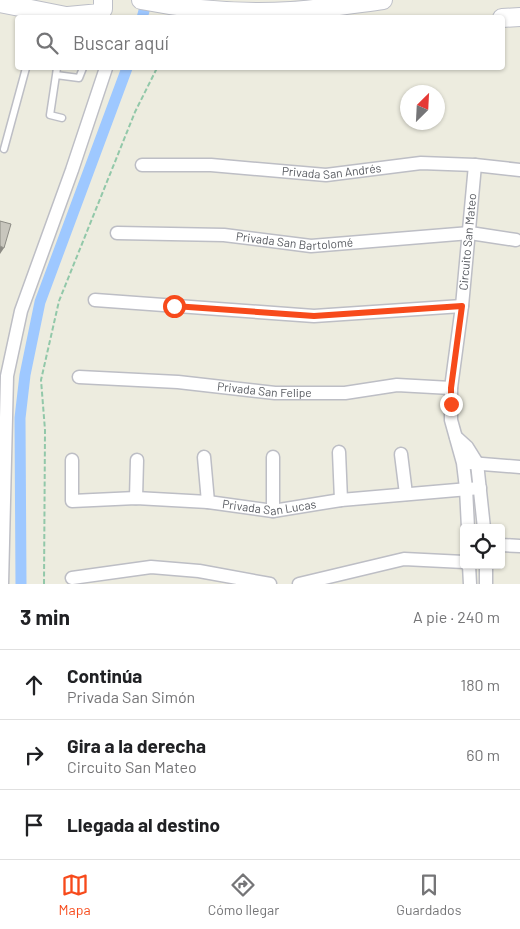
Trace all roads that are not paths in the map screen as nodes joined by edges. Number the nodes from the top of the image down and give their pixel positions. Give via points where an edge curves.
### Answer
1 (103, 0) edge
2 (141, 0) edge
3 (383, 0) edge
4 (5, 6) edge
5 (41, 14) edge
6 (84, 15) edge
7 (520, 17) edge
8 (505, 18) edge
9 (25, 70) edge
10 (56, 70) edge
11 (82, 70) edge
12 (105, 70) edge
13 (56, 75) junction
14 (62, 118) dead end
15 (4, 148) dead end
16 (475, 165) junction
17 (142, 166) dead end
18 (520, 170) edge
19 (117, 232) dead end
20 (470, 233) junction
21 (516, 240) dead end
22 (95, 300) dead end
23 (462, 306) junction
24 (79, 377) dead end
25 (451, 388) junction
26 (456, 437) junction
27 (339, 452) dead end
28 (401, 454) dead end
29 (204, 457) dead end
30 (273, 457) dead end
31 (72, 460) dead end
32 (138, 460) dead end
33 (463, 463) junction
34 (477, 463) junction
35 (520, 467) edge
36 (466, 488) junction
37 (480, 488) junction
38 (406, 494) junction
39 (136, 498) junction
40 (341, 500) junction
41 (208, 502) junction
42 (273, 511) junction
43 (468, 524) edge
44 (484, 524) edge
45 (505, 545) edge
46 (520, 546) edge
47 (460, 562) edge
48 (470, 569) edge
49 (486, 569) edge
50 (72, 578) dead end
51 (2, 584) edge
52 (270, 584) edge
53 (298, 584) edge
54 (470, 584) edge
55 (486, 584) edge

1 - 6 main road via 105,4 100,13
2 - 3 main road via 176,7 250,13
4 - 5 main road
7 - 8 main road
9 - 15 lane
10 - 13 lane
11 - 13 lane via 79,78
12 - 51 street via 21,311 7,376
13 - 14 lane via 50,115
16 - 17 street, Privada San Andrés via 421,163 326,175 211,164
16 - 18 street, Privada San Andrés
16 - 20 street, Circuito San Mateo
19 - 20 street, Privada San Bartolomé via 224,235 311,246
20 - 21 street, Privada San Bartolomé
20 - 23 street, Circuito San Mateo
22 - 23 street via 314,316
23 - 25 street, Circuito San Mateo
24 - 25 street, Privada San Felipe via 178,382 275,393 345,393 397,385
25 - 26 street, Circuito San Mateo via 451,420
26 - 33 street, Circuito San Mateo
26 - 34 street, Circuito San Mateo
27 - 40 street
28 - 38 street
29 - 41 street
30 - 42 street
31 - 39 street, Privada San Lucas via 72,501
32 - 39 street
33 - 34 street
33 - 36 street, Circuito San Mateo
34 - 35 street
34 - 37 street, Circuito San Mateo
36 - 37 street, Privada San Lucas
36 - 38 street, Privada San Lucas
36 - 43 street, Circuito San Mateo
37 - 44 street, Circuito San Mateo
38 - 40 street, Privada San Lucas
39 - 41 street, Privada San Lucas
40 - 42 street, Privada San Lucas
41 - 42 street, Privada San Lucas
45 - 46 street
47 - 53 street via 404,559
48 - 54 street
49 - 55 street
50 - 52 street via 152,567 199,571

